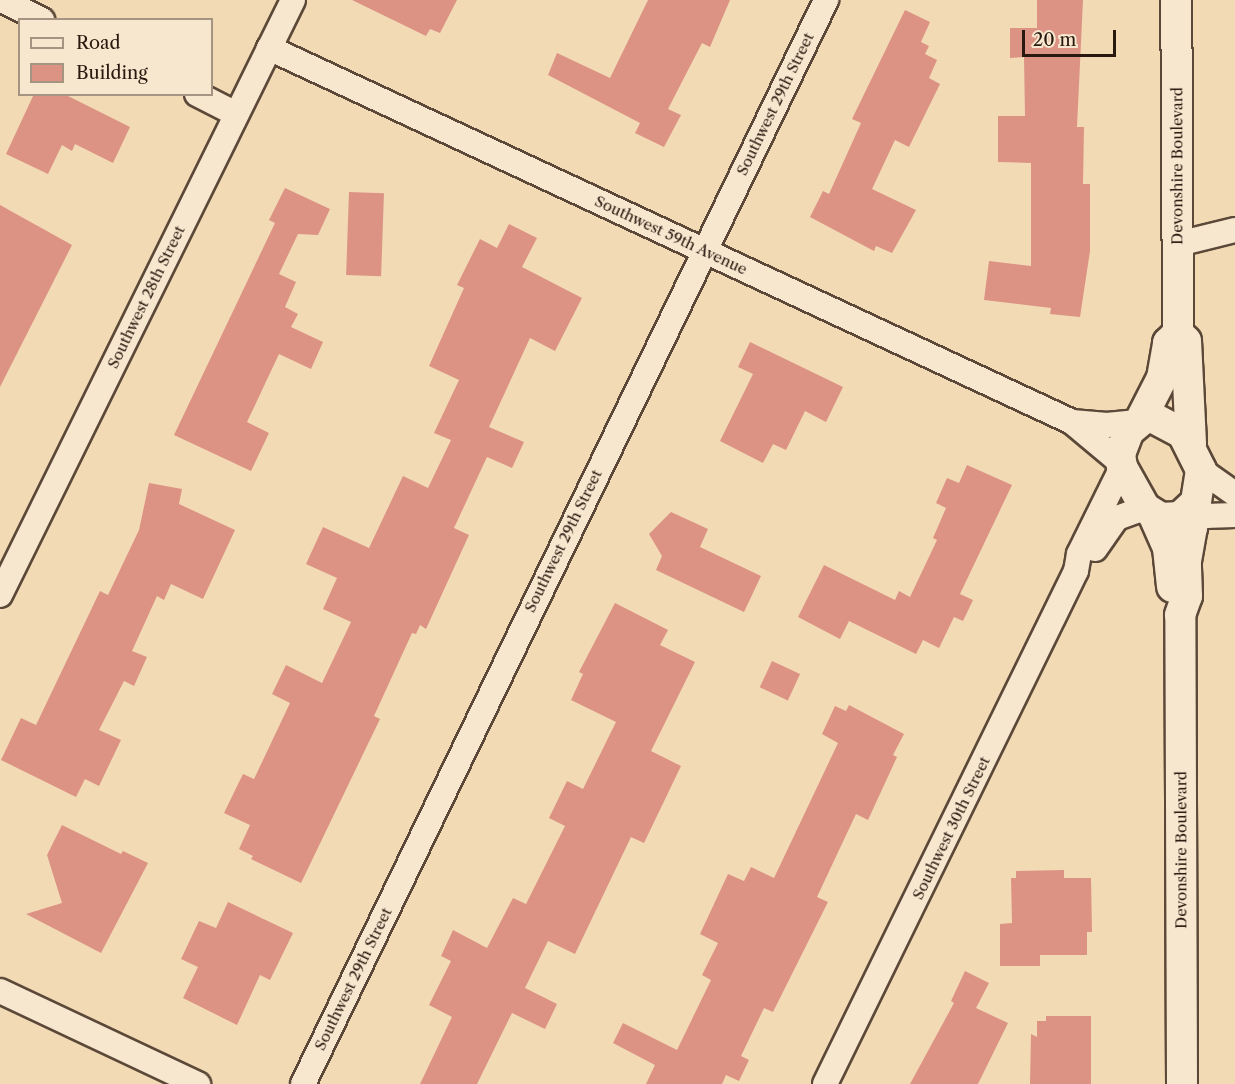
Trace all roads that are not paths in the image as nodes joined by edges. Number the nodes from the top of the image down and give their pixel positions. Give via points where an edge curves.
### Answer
1 (2, 0) edge
2 (293, 0) edge
3 (826, 0) edge
4 (1176, 0) edge
5 (38, 18) edge
6 (269, 48) junction
7 (201, 96) edge
8 (236, 114) junction
9 (1235, 230) edge
10 (1178, 244) junction
11 (703, 250) junction
12 (1178, 333) junction
13 (1138, 419) junction
14 (1072, 422) junction
15 (1196, 457) junction
16 (1121, 465) junction
17 (1235, 494) edge
18 (1190, 510) junction
19 (1149, 511) junction
20 (1235, 515) edge
21 (1076, 571) junction
22 (0, 595) edge
23 (1180, 615) junction
24 (0, 991) edge
25 (198, 1084) edge
26 (303, 1084) edge
27 (825, 1084) edge
28 (1182, 1084) edge

1 - 5 street
2 - 6 street, Southwest 28th Street
3 - 11 street, Southwest 29th Street
4 - 10 street, Devonshire Boulevard
6 - 8 street, Southwest 28th Street
6 - 11 street, Southwest 59th Avenue
7 - 8 street
8 - 22 street, Southwest 28th Street
9 - 10 street
10 - 12 street, Devonshire Boulevard
11 - 14 street, Southwest 59th Avenue
11 - 26 street, Southwest 29th Street
12 - 13 street, Devonshire Boulevard via 1168,343 1162,378
12 - 15 street, Devonshire Boulevard via 1186,341
13 - 14 street, Southwest 59th Avenue via 1107,425
13 - 15 street via 1154,416 1165,422
13 - 16 street via 1123,443
14 - 16 street, Southwest 59th Avenue
15 - 17 street
15 - 18 street via 1200,492
16 - 19 street
16 - 21 street, Southwest 30th Street
18 - 19 street via 1170,519
18 - 20 street via 1205,516
18 - 23 street, Devonshire Boulevard via 1187,596
19 - 21 street, Southwest 30th Street via 1117,518 1087,563
19 - 23 street, Devonshire Boulevard via 1168,548 1173,601
21 - 27 street, Southwest 30th Street
23 - 28 street, Devonshire Boulevard
24 - 25 street

